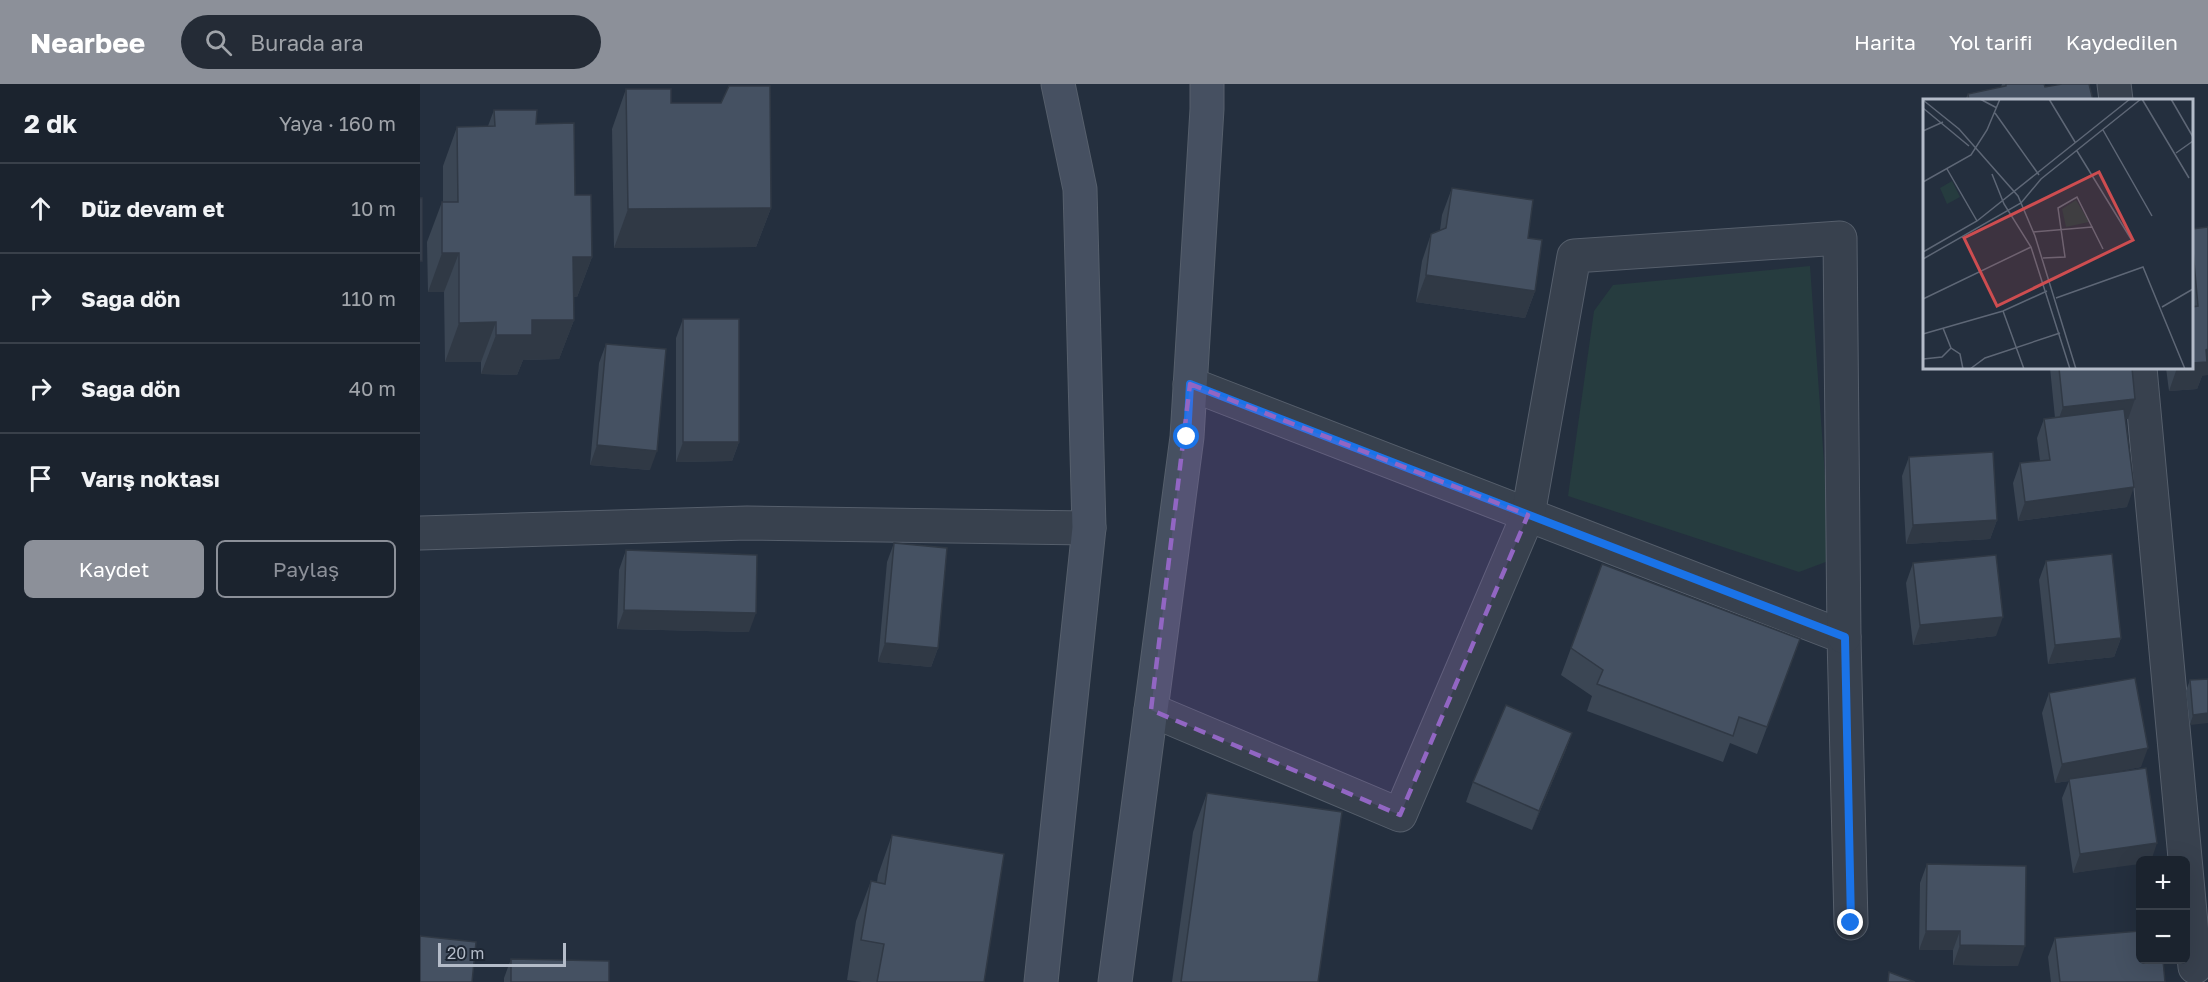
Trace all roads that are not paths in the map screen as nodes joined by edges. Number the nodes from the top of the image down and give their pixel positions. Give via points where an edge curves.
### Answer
1 (1058, 84) edge
2 (1207, 84) edge
3 (2114, 84) edge
4 (2116, 99) edge
5 (2140, 369) edge
6 (1190, 384) junction
7 (1528, 515) junction
8 (1089, 528) junction
9 (420, 534) edge
10 (1845, 637) junction
11 (1151, 710) junction
12 (1851, 923) dead end
13 (2195, 968) dead end
14 (1041, 982) edge
15 (1115, 982) edge

1 - 8 main road via 1080,189
2 - 6 main road
3 - 4 street
5 - 13 street
6 - 7 street
6 - 11 main road via 1187,437
7 - 10 street
7 - 10 street via 1574,256 1840,238
7 - 11 street via 1400,814
8 - 9 street via 747,523
8 - 14 main road
10 - 12 street
11 - 15 main road

